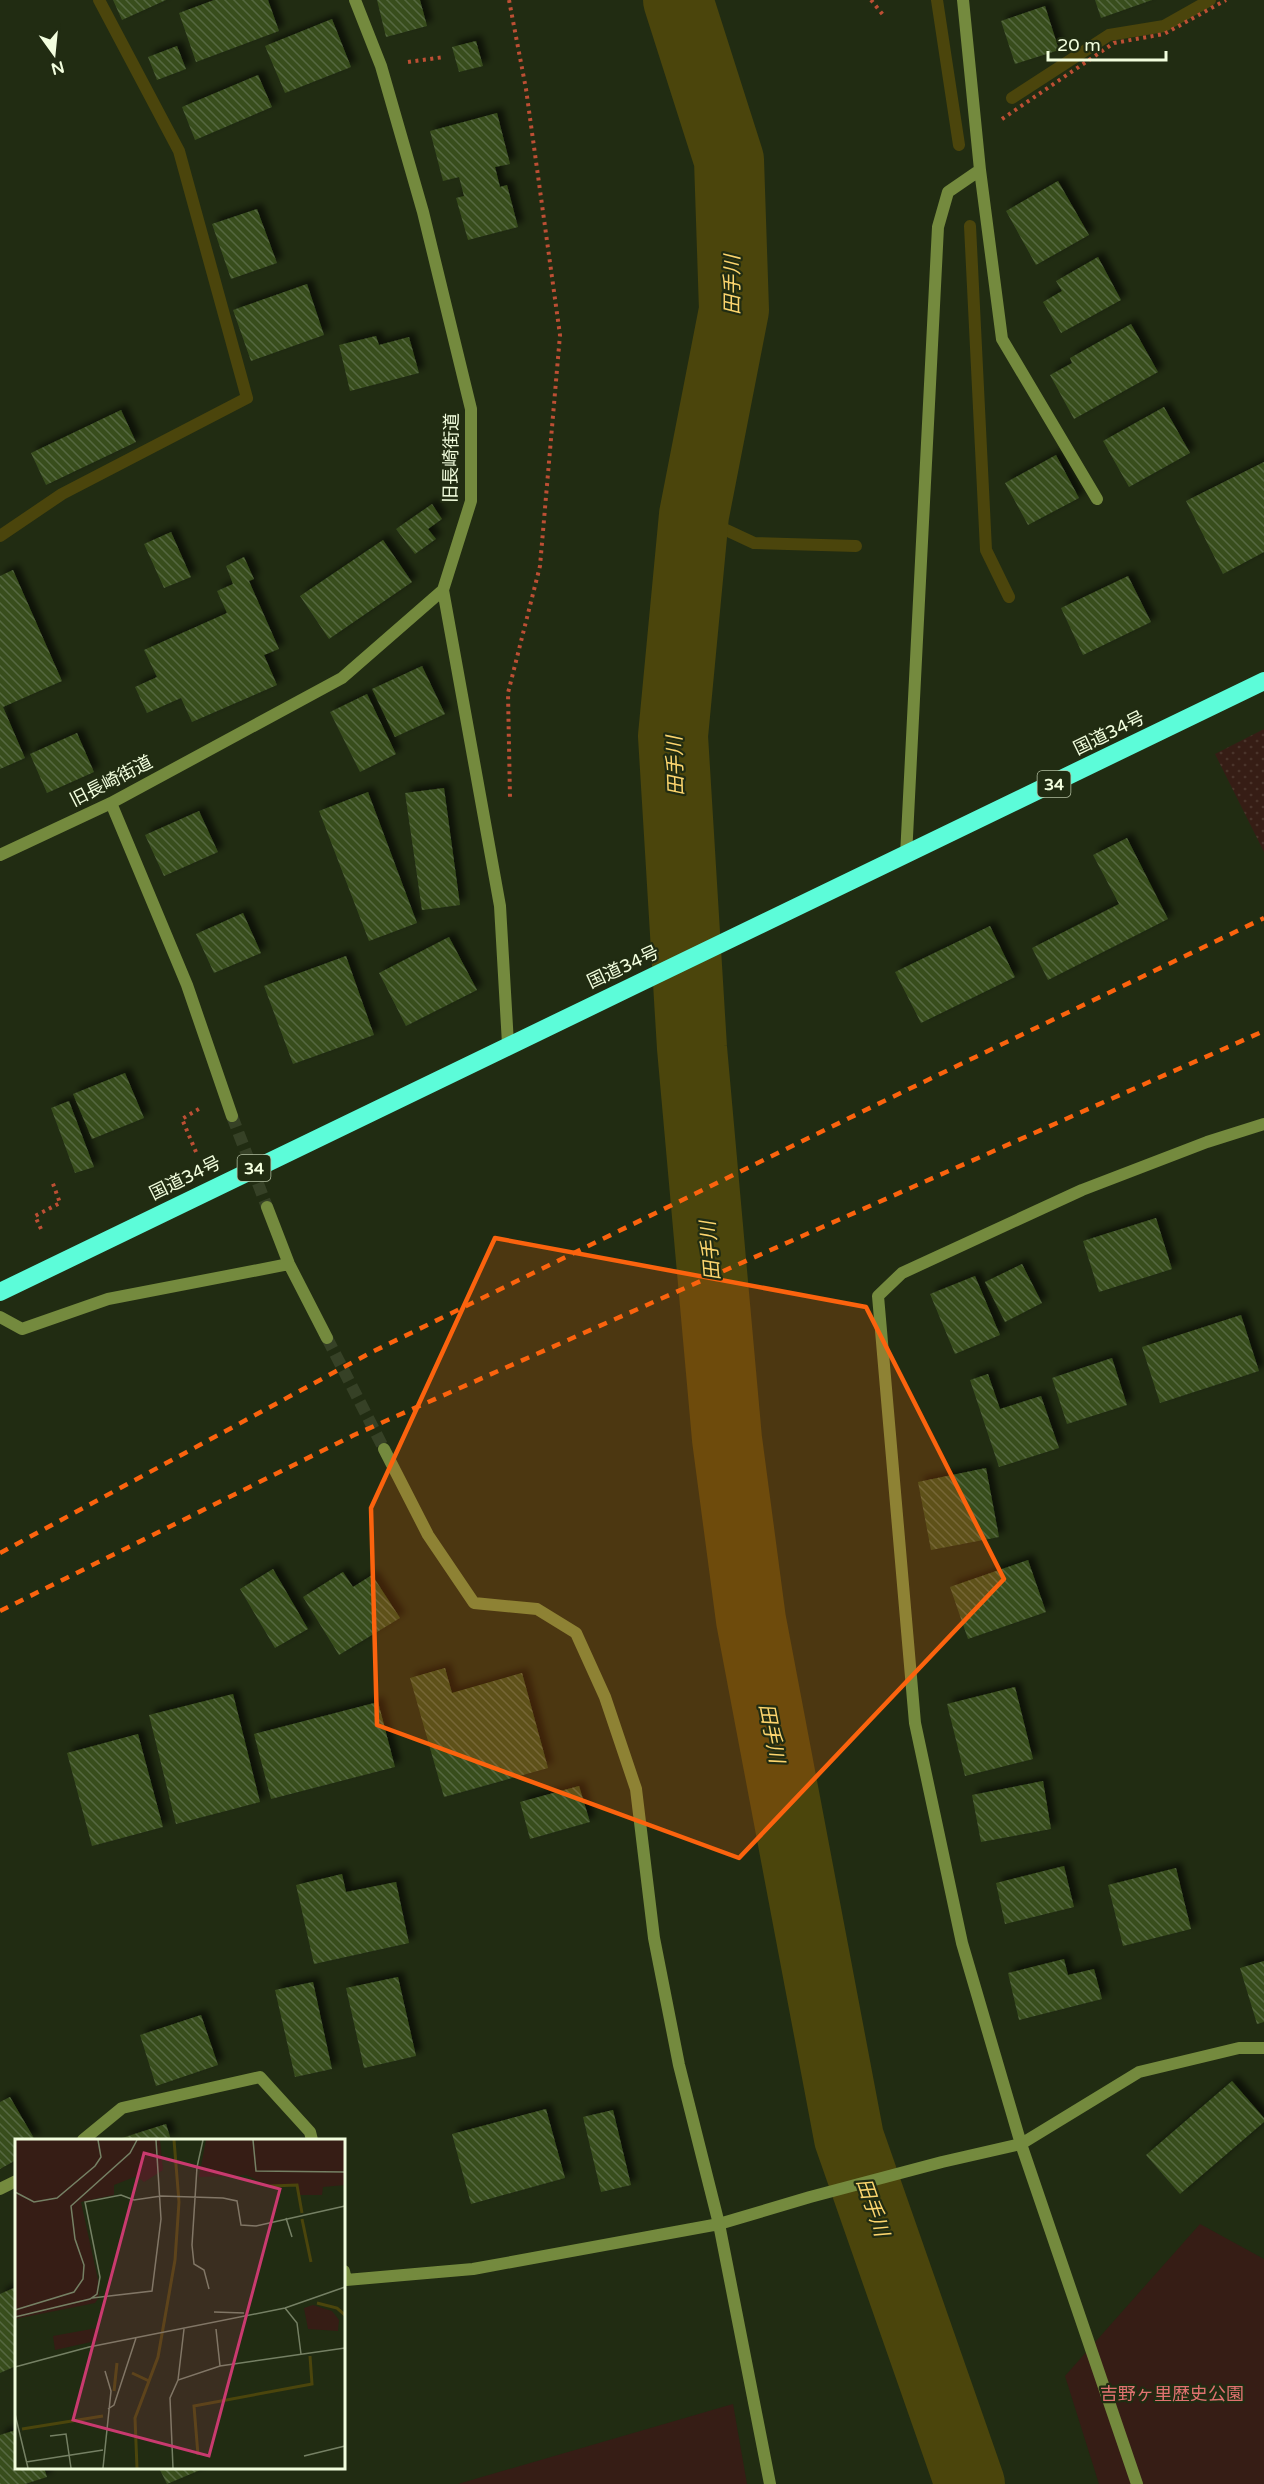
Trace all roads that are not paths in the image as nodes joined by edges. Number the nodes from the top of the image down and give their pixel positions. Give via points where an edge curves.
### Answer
1 (355, 0) edge
2 (963, 0) edge
3 (980, 170) junction
4 (1096, 499) dead end
5 (443, 590) junction
6 (1264, 681) edge
7 (111, 803) junction
8 (0, 855) edge
9 (906, 856) junction
10 (508, 1044) junction
11 (232, 1116) tunnel mouth
12 (1264, 1124) edge
13 (267, 1207) tunnel mouth
14 (289, 1264) junction
15 (0, 1292) edge
16 (0, 1317) edge
17 (327, 1338) tunnel mouth
18 (384, 1449) tunnel mouth
19 (1264, 2048) edge
20 (84, 2139) edge
21 (312, 2139) edge
22 (1021, 2144) junction
23 (15, 2182) edge
24 (0, 2189) edge
25 (719, 2224) junction
26 (345, 2276) edge
27 (770, 2484) edge
28 (1137, 2484) edge

1 - 5 street, 旧長崎街道 via 381,66 423,212 471,409 471,501
2 - 3 street
3 - 4 street via 1002,339
3 - 9 street via 948,192 938,227
5 - 7 street, 旧長崎街道 via 342,678
5 - 10 street via 500,906
6 - 9 highway, 国道34号 / 34
7 - 8 street, 旧長崎街道
7 - 11 street via 187,985
9 - 10 highway, 国道34号 / 34
10 - 15 highway, 国道34号 / 34
12 - 22 street via 1082,1190 902,1273 878,1296 915,1723 962,1942
13 - 14 street
14 - 16 street via 108,1299 22,1329
14 - 17 street
18 - 25 street via 428,1535 474,1603 537,1609 576,1633 605,1697 636,1789 654,1938
19 - 22 street via 1239,2048 1139,2072
20 - 21 street via 122,2108 260,2077 310,2132
22 - 25 street
22 - 28 street
23 - 24 street
25 - 26 street via 473,2269 346,2280
25 - 27 street

